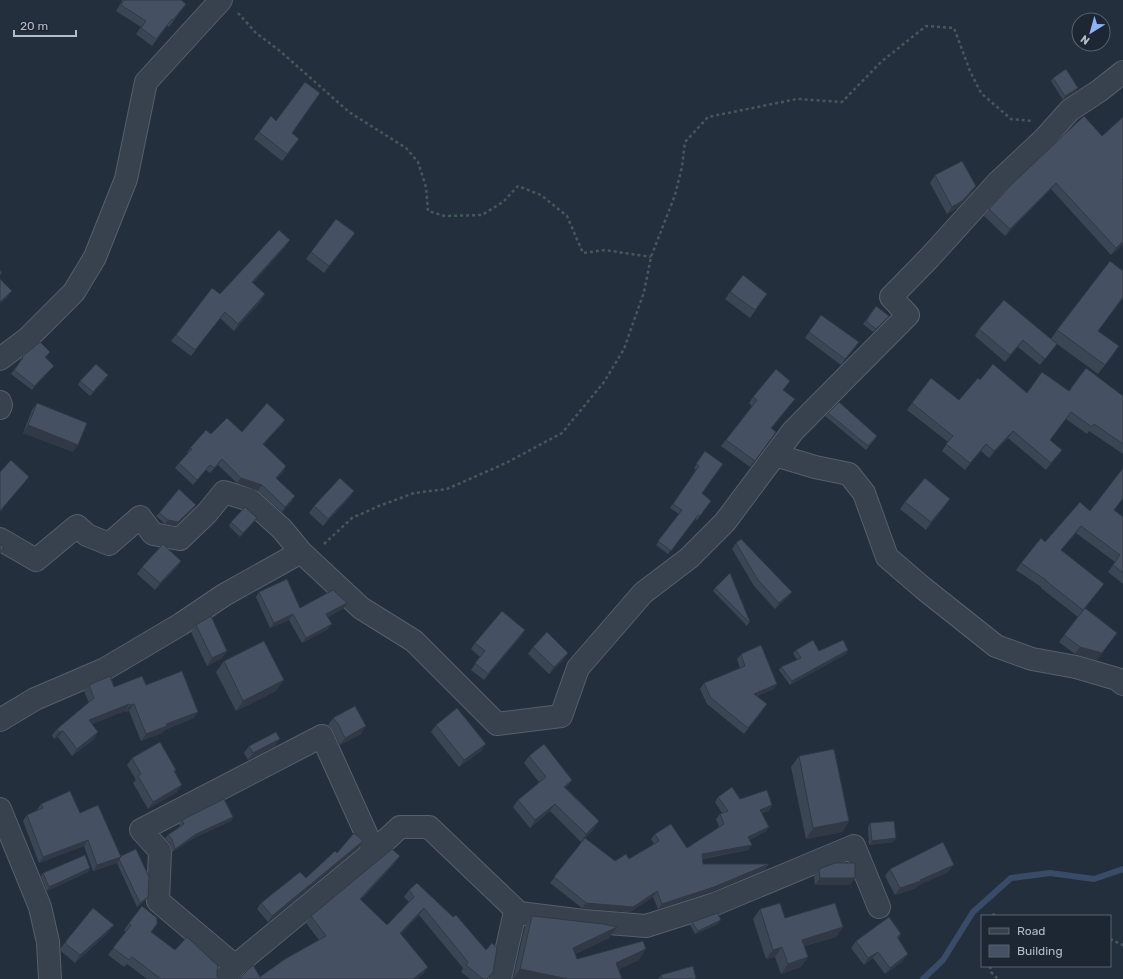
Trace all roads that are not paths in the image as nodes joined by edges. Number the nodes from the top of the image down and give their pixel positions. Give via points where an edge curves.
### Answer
1 (229, 5) edge
2 (1123, 72) edge
3 (0, 359) edge
4 (0, 402) edge
5 (0, 408) edge
6 (775, 455) junction
7 (0, 539) edge
8 (301, 552) junction
9 (1123, 684) edge
10 (0, 720) edge
11 (0, 809) edge
12 (6, 842) edge
13 (374, 851) junction
14 (879, 908) dead end
15 (519, 913) junction
16 (229, 972) edge
17 (50, 979) edge
18 (500, 979) edge

1 - 3 street via 146,82 126,178 95,257 74,292 28,338
2 - 6 street via 1070,110 1044,139 998,182 891,297 908,315 793,431
4 - 5 street
6 - 8 street via 725,522 689,558 643,593 578,668 561,716 497,724 414,641 361,608
6 - 9 street via 849,474 864,493 887,556 922,588 996,646 1032,658 1117,679
7 - 8 street via 36,560 77,526 87,535 109,544 140,517 153,534 180,538 207,513 224,492 250,500 282,529
8 - 10 street via 224,595 105,669 35,699
11 - 12 street
12 - 17 street via 40,907 48,942
13 - 15 street via 400,827 429,827
13 - 16 street
13 - 16 street via 322,736 141,830 160,851 158,901
14 - 15 street via 854,846 715,904 646,926 584,922
15 - 18 street via 514,916

